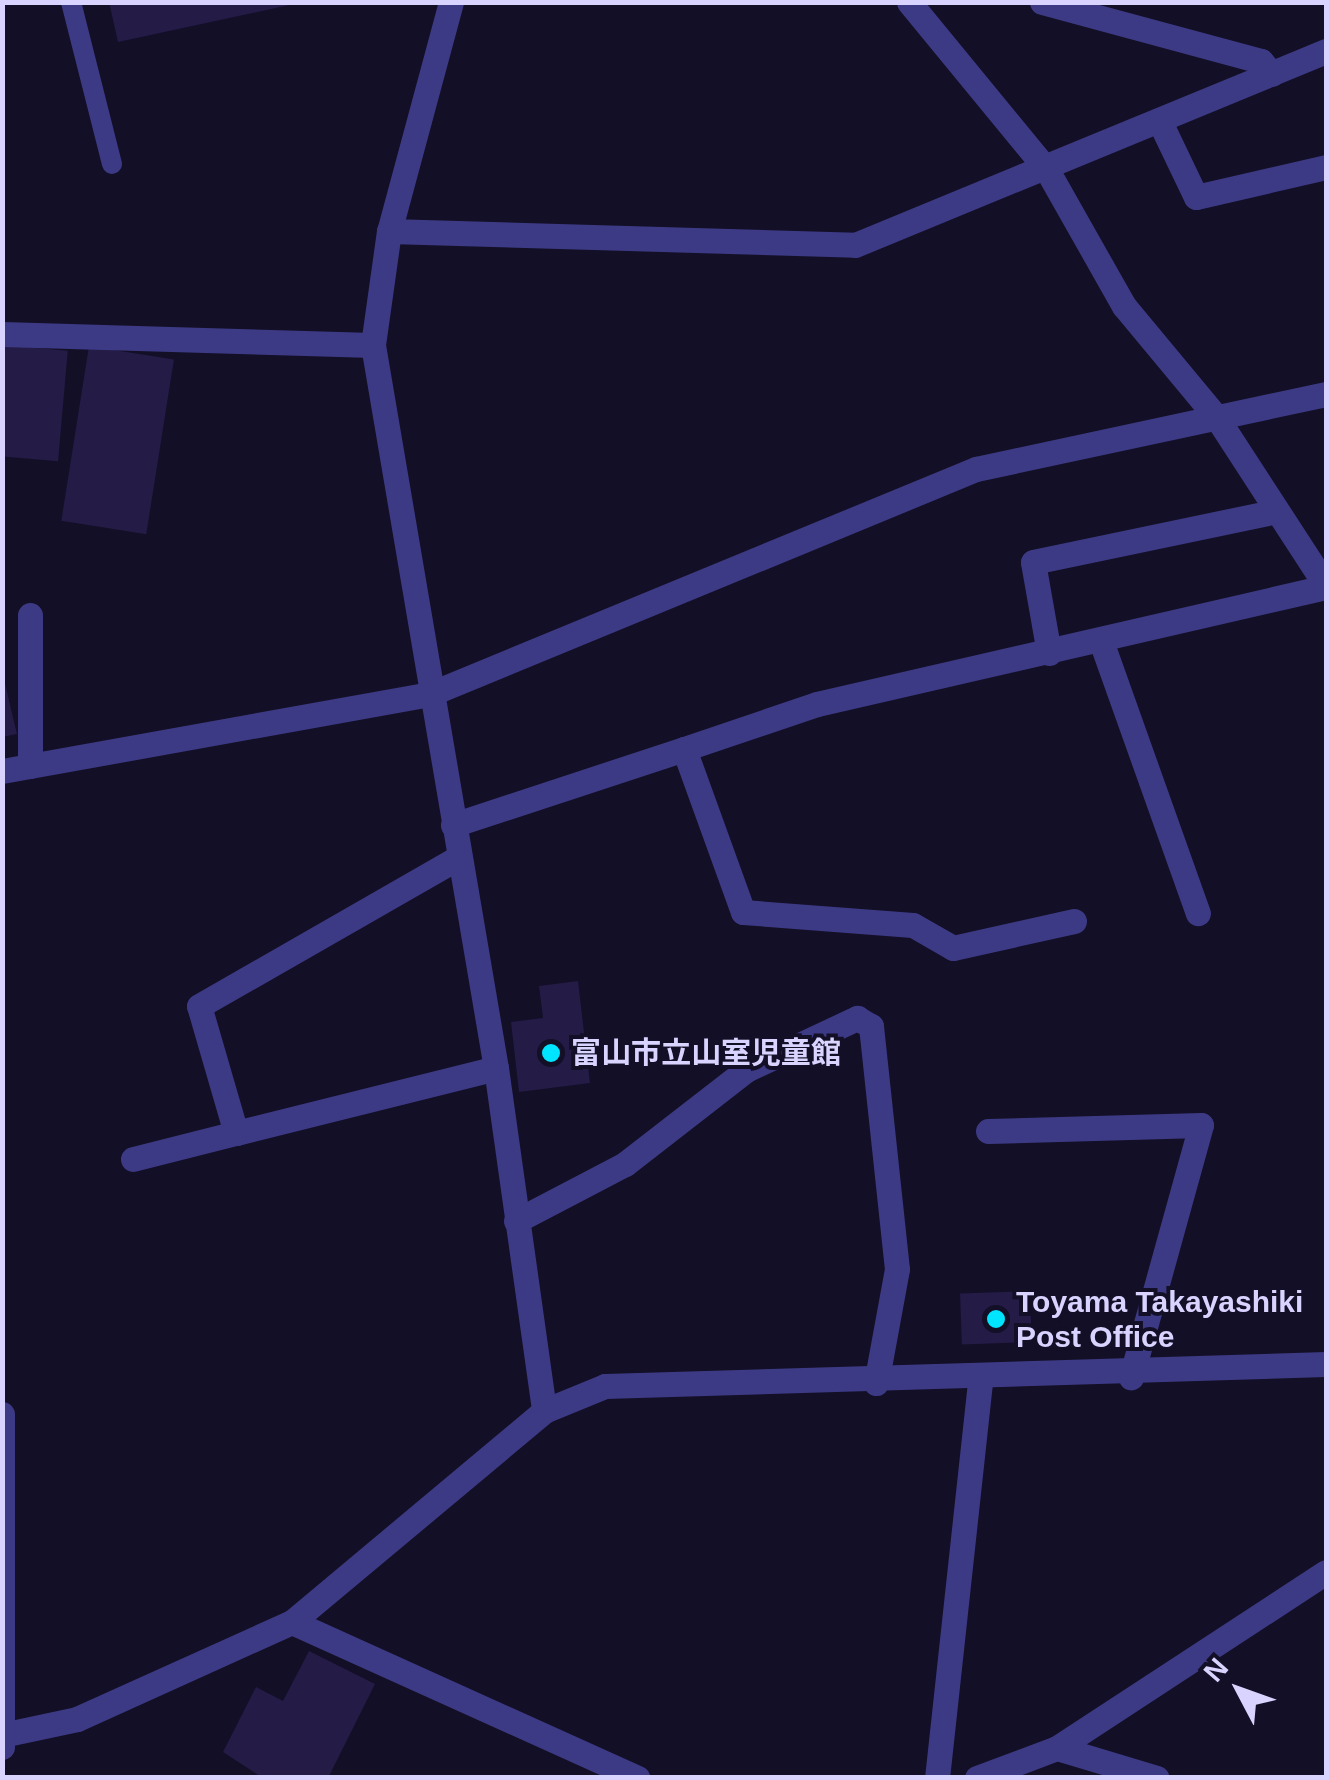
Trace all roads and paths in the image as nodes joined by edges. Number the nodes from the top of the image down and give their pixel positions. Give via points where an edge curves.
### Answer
1 (70, 2) edge
2 (452, 2) edge
3 (909, 2) edge
4 (1042, 2) edge
5 (1326, 51) edge
6 (1272, 74) junction
7 (1160, 122) junction
8 (112, 164) dead end
9 (1326, 167) edge
10 (1046, 170) junction
11 (389, 231) junction
12 (2, 334) edge
13 (374, 345) junction
14 (1326, 394) edge
15 (1217, 418) junction
16 (1277, 510) junction
17 (1326, 586) edge
18 (30, 616) dead end
19 (1101, 641) junction
20 (1049, 653) junction
21 (430, 694) junction
22 (684, 748) junction
23 (30, 766) junction
24 (2, 771) edge
25 (454, 825) junction
26 (459, 857) junction
27 (1198, 913) dead end
28 (1074, 920) dead end
29 (496, 1068) junction
30 (988, 1131) dead end
31 (236, 1133) junction
32 (133, 1159) dead end
33 (516, 1222) junction
34 (1326, 1364) edge
35 (1131, 1377) junction
36 (980, 1381) junction
37 (876, 1382) junction
38 (544, 1411) junction
39 (2, 1414) edge
40 (1326, 1572) edge
41 (292, 1622) junction
42 (3, 1735) edge
43 (2, 1747) edge
44 (1057, 1748) junction
45 (637, 1778) edge
46 (937, 1778) edge
47 (977, 1778) edge
48 (1157, 1778) edge

1 - 8 lane
2 - 11 street
3 - 10 street
4 - 6 street via 1261,61
5 - 6 street
6 - 7 street
7 - 9 street via 1196,196
7 - 10 street
10 - 11 street via 855,245
10 - 15 street via 1124,306
11 - 13 street
12 - 13 street
13 - 21 street
14 - 15 street
15 - 16 street
15 - 21 street via 976,470
16 - 17 street
16 - 20 street via 1033,562
17 - 19 street
18 - 23 street
19 - 20 street
19 - 27 street
20 - 22 street via 817,704
21 - 23 street
21 - 25 street
22 - 25 street
22 - 28 street via 743,912 913,925 953,948
23 - 24 street
25 - 26 street
26 - 29 street
26 - 31 street via 199,1006
29 - 31 street
29 - 33 street
30 - 35 street via 1201,1125
31 - 32 street via 184,1154
33 - 37 street via 625,1164 746,1070 857,1018 871,1026 897,1269
33 - 38 street
34 - 35 street
35 - 36 street
36 - 37 street
36 - 46 street
37 - 38 street via 605,1386
38 - 41 street
39 - 42 street
40 - 44 street
41 - 42 street via 78,1719
41 - 45 street
42 - 43 street
44 - 47 street
44 - 48 street

